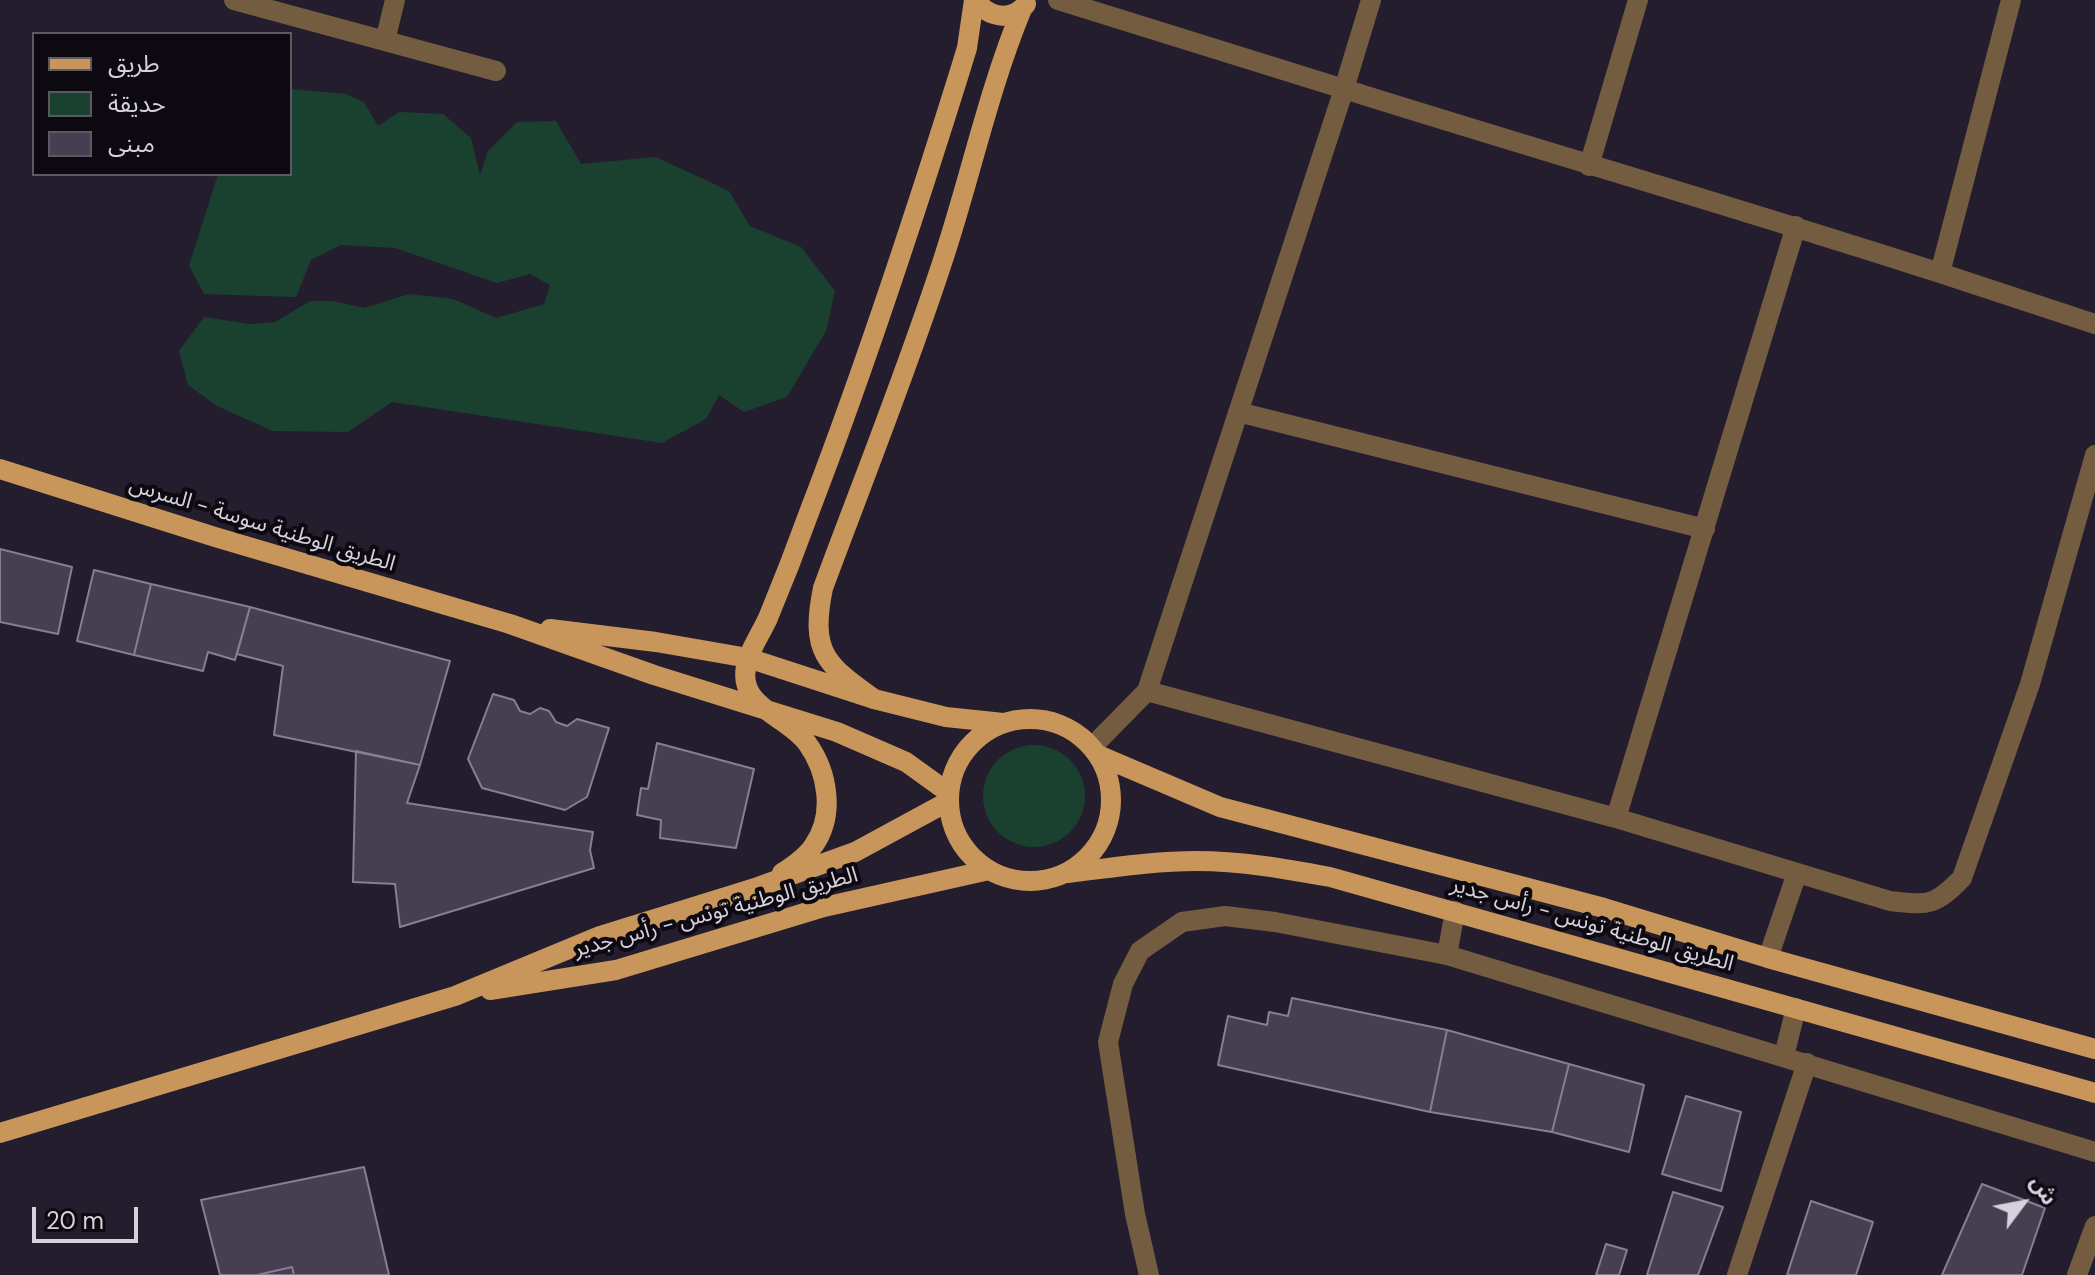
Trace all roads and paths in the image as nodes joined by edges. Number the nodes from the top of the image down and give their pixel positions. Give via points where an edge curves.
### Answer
1 (234, 0) edge
2 (395, 0) edge
3 (975, 0) edge
4 (1058, 0) edge
5 (1371, 0) edge
6 (1638, 0) edge
7 (2011, 0) edge
8 (1025, 4) edge
9 (385, 41) junction
10 (496, 71) dead end
11 (1344, 89) junction
12 (1589, 166) junction
13 (1796, 226) junction
14 (1940, 273) junction
15 (2095, 324) edge
16 (1238, 412) junction
17 (2095, 455) edge
18 (0, 469) edge
19 (1705, 529) junction
20 (510, 624) junction
21 (748, 658) junction
22 (1147, 691) junction
23 (874, 699) junction
24 (763, 709) junction
25 (1005, 723) junction
26 (1095, 751) junction
27 (949, 797) junction
28 (1616, 818) junction
29 (989, 870) junction
30 (1068, 873) junction
31 (1797, 873) junction
32 (758, 887) junction
33 (1455, 911) junction
34 (1447, 955) junction
35 (1768, 958) junction
36 (455, 996) junction
37 (1796, 1008) junction
38 (2095, 1049) edge
39 (1784, 1056) junction
40 (1807, 1063) junction
41 (2095, 1093) edge
42 (0, 1133) edge
43 (2095, 1152) edge
44 (2095, 1226) edge
45 (1149, 1275) edge
46 (1737, 1275) edge
47 (2077, 1275) edge

1 - 9 street
2 - 9 street
3 - 8 main road via 994,15 1014,14
3 - 21 main road via 967,48 899,264 811,508
4 - 11 street
5 - 11 street
6 - 12 street
7 - 14 street
8 - 23 main road via 915,341 823,588 817,617 820,646 836,671
9 - 10 street
11 - 12 street
11 - 16 street
12 - 13 street
13 - 14 street
13 - 19 street
14 - 15 street
16 - 19 street
16 - 22 street
17 - 31 street via 2030,684 1962,878 1943,897 1924,904 1890,901
18 - 20 main road, الطريق الوطنية سوسة - السرس
19 - 28 street
20 - 21 main road, الطريق الوطنية سوسة - السرس
20 - 24 main road, الطريق الوطنية سوسة - السرس
21 - 23 main road, الطريق الوطنية سوسة - السرس
21 - 24 main road via 750,694
22 - 26 street
22 - 28 street
23 - 25 main road, الطريق الوطنية سوسة - السرس via 946,717
24 - 27 main road, الطريق الوطنية سوسة - السرس via 837,732 906,762
24 - 32 main road via 806,740 825,779 828,811 814,846
25 - 26 main road via 1052,722 1074,732
25 - 27 main road via 984,733 967,750 955,770
26 - 30 main road via 1109,780 1112,807 1105,834 1090,856
26 - 35 main road, الطريق الوطنية تونس - رأس جدير via 1220,807 1604,908
27 - 29 main road via 954,828 968,852
27 - 32 main road, الطريق الوطنية تونس - رأس جدير via 855,852
28 - 31 street
29 - 30 main road via 1014,880 1042,881
29 - 36 main road, الطريق الوطنية تونس - رأس جدير via 824,907 616,970
30 - 33 main road, الطريق الوطنية تونس - رأس جدير via 1196,861 1254,864 1330,877
31 - 35 street
32 - 36 main road, الطريق الوطنية تونس - رأس جدير via 600,936
33 - 34 street
33 - 37 main road, الطريق الوطنية تونس - رأس جدير
34 - 39 street
34 - 45 street via 1225,916 1182,922 1140,951 1123,984 1108,1042
35 - 38 main road, الطريق الوطنية تونس - رأس جدير
36 - 42 main road, الطريق الوطنية تونس - رأس جدير
37 - 39 street
37 - 41 main road, الطريق الوطنية تونس - رأس جدير
39 - 40 street
40 - 43 street
40 - 46 street
44 - 47 street

